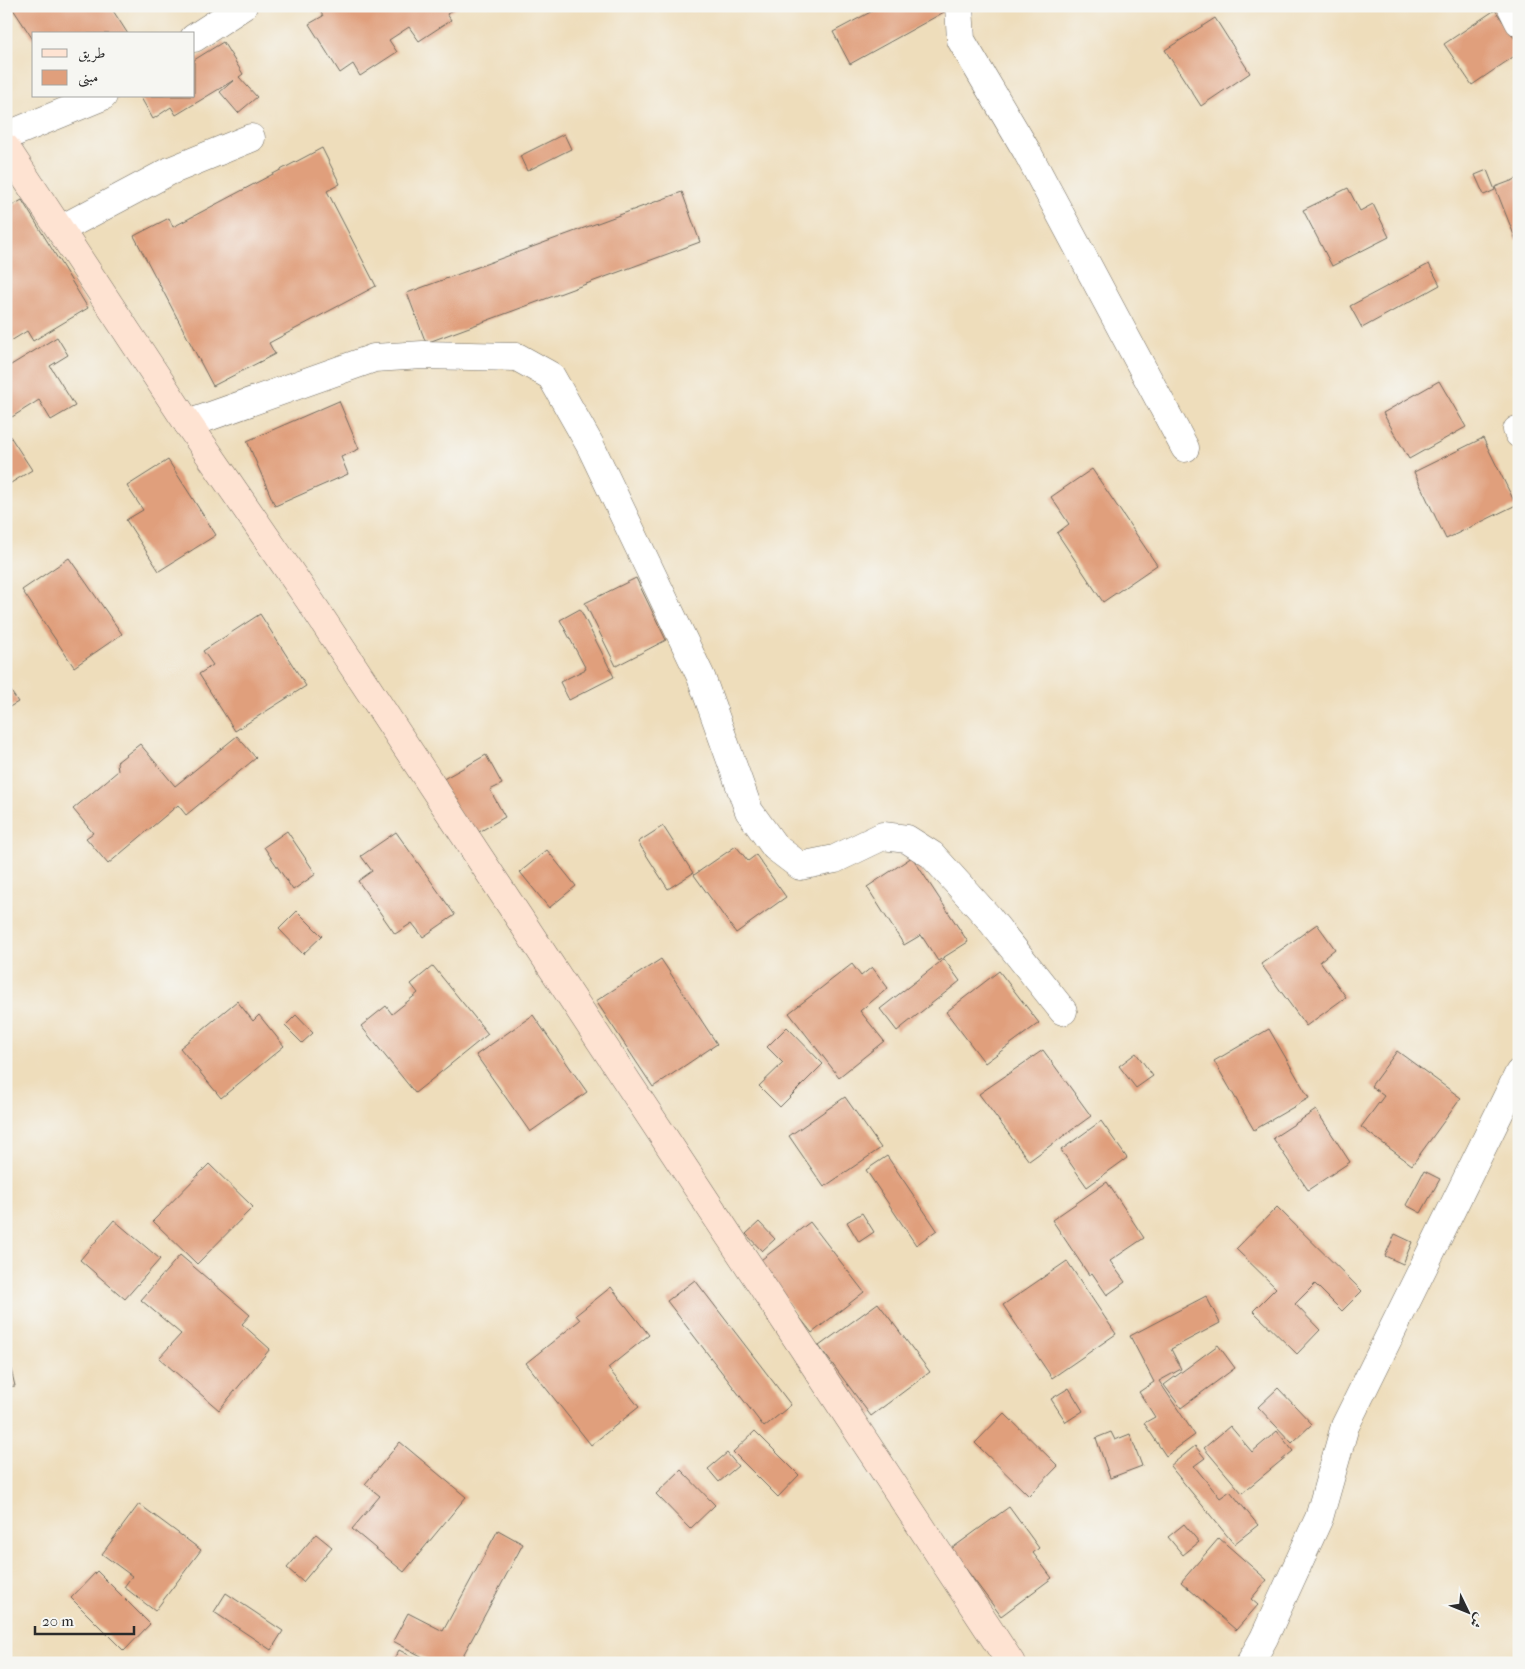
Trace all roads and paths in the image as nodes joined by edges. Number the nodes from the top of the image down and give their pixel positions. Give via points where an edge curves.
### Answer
1 (243, 6) edge
2 (959, 6) edge
3 (1511, 6) edge
4 (1519, 22) edge
5 (195, 37) edge
6 (98, 98) edge
7 (6, 136) edge
8 (251, 138) dead end
9 (6, 148) edge
10 (61, 229) junction
11 (188, 424) junction
12 (1185, 448) dead end
13 (1063, 1011) dead end
14 (1519, 1073) edge
15 (1011, 1663) edge
16 (1250, 1663) edge

1 - 5 street
2 - 12 street via 961,40 1026,150
3 - 4 street
6 - 7 street
8 - 10 street via 170,171
9 - 10 main road
10 - 11 main road
11 - 13 street via 374,358 423,354 517,357 551,376 590,445 701,677 749,811 775,847 800,866 836,859 883,836 907,839 932,855 957,882
11 - 15 main road via 312,604
14 - 16 street via 1345,1426 1319,1518

